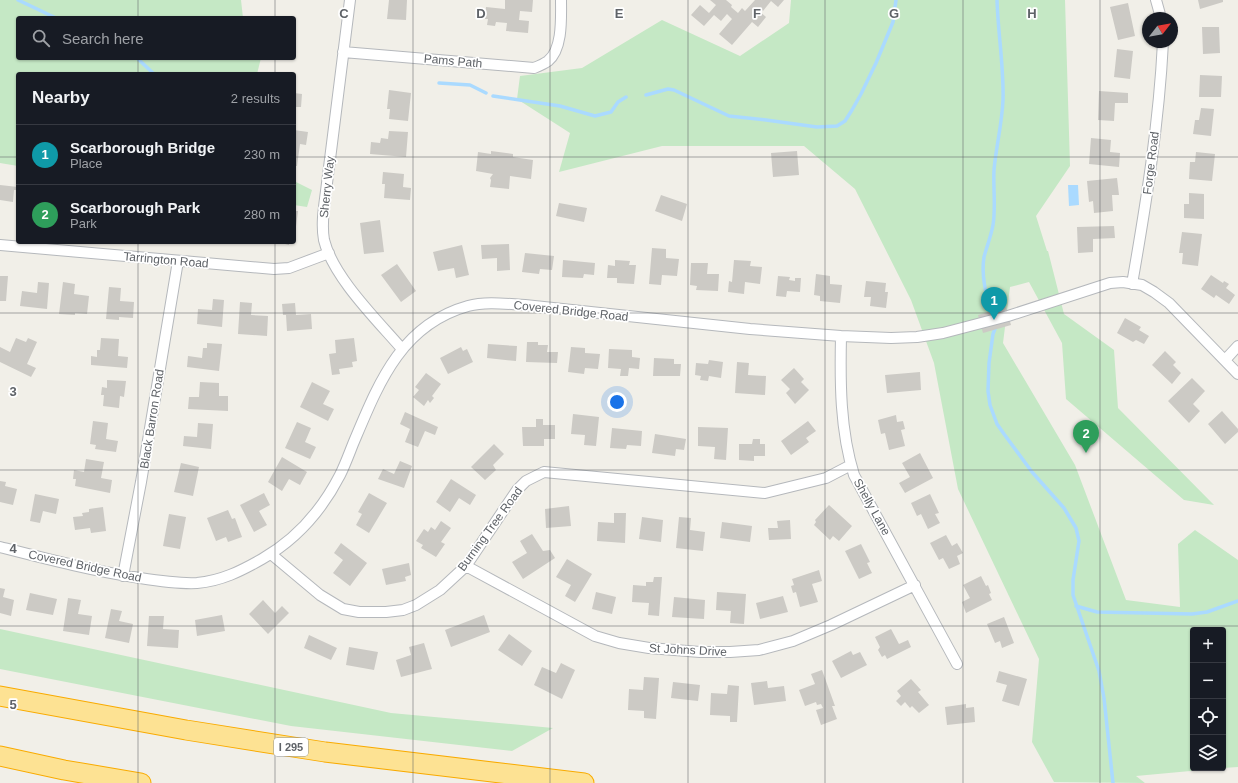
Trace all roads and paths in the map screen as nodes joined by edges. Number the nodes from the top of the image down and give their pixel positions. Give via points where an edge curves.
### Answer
1 (350, 0) edge
2 (561, 0) edge
3 (1156, 0) edge
4 (1159, 12) edge
5 (1163, 48) edge
6 (343, 52) junction
7 (0, 245) edge
8 (330, 253) junction
9 (178, 261) junction
10 (1132, 284) junction
11 (841, 336) junction
12 (1238, 346) edge
13 (402, 349) junction
14 (1224, 360) junction
15 (1238, 374) edge
16 (851, 465) junction
17 (0, 547) edge
18 (271, 554) junction
19 (466, 566) junction
20 (123, 576) junction
21 (915, 585) junction
22 (957, 664) dead end
23 (0, 696) edge
24 (0, 756) edge
25 (141, 783) edge
26 (584, 783) edge

1 - 6 street, Sherry Way
2 - 6 street, Pams Path via 559,38 555,51 549,60 534,68
3 - 4 street
5 - 10 street, Forge Road via 1147,200
6 - 8 street, Sherry Way via 323,221 324,240
7 - 9 street, Tarrington Road
8 - 9 street, Tarrington Road via 290,268 274,269
8 - 13 street, Sherry Way via 345,282
9 - 20 street, Black Barron Road
10 - 11 street, Covered Bridge Road via 1110,283 1008,316 943,333 891,338
10 - 14 street, Covered Bridge Road via 1142,285 1169,303
11 - 13 street, Covered Bridge Road via 525,305 489,304 470,306 452,312 433,322
11 - 16 street, Shelly Lane via 841,396
12 - 14 street
13 - 18 street, Covered Bridge Road via 376,391 340,474 317,513 302,530
14 - 15 street, Covered Bridge Road
16 - 19 street, Burning Tree Road via 826,478 765,492 544,472 526,481 517,490
16 - 21 street, Shelly Lane via 854,475
17 - 20 street, Covered Bridge Road
18 - 19 street, Burning Tree Road via 320,595 343,609 359,612 403,610 416,605 440,590
18 - 20 street, Covered Bridge Road via 240,572 218,580 197,583 167,582
19 - 21 street, St Johns Drive via 595,636 649,648 700,652 759,650 794,641
21 - 22 street, Shelly Lane
23 - 26 highway, I 295 via 325,752
24 - 25 highway

